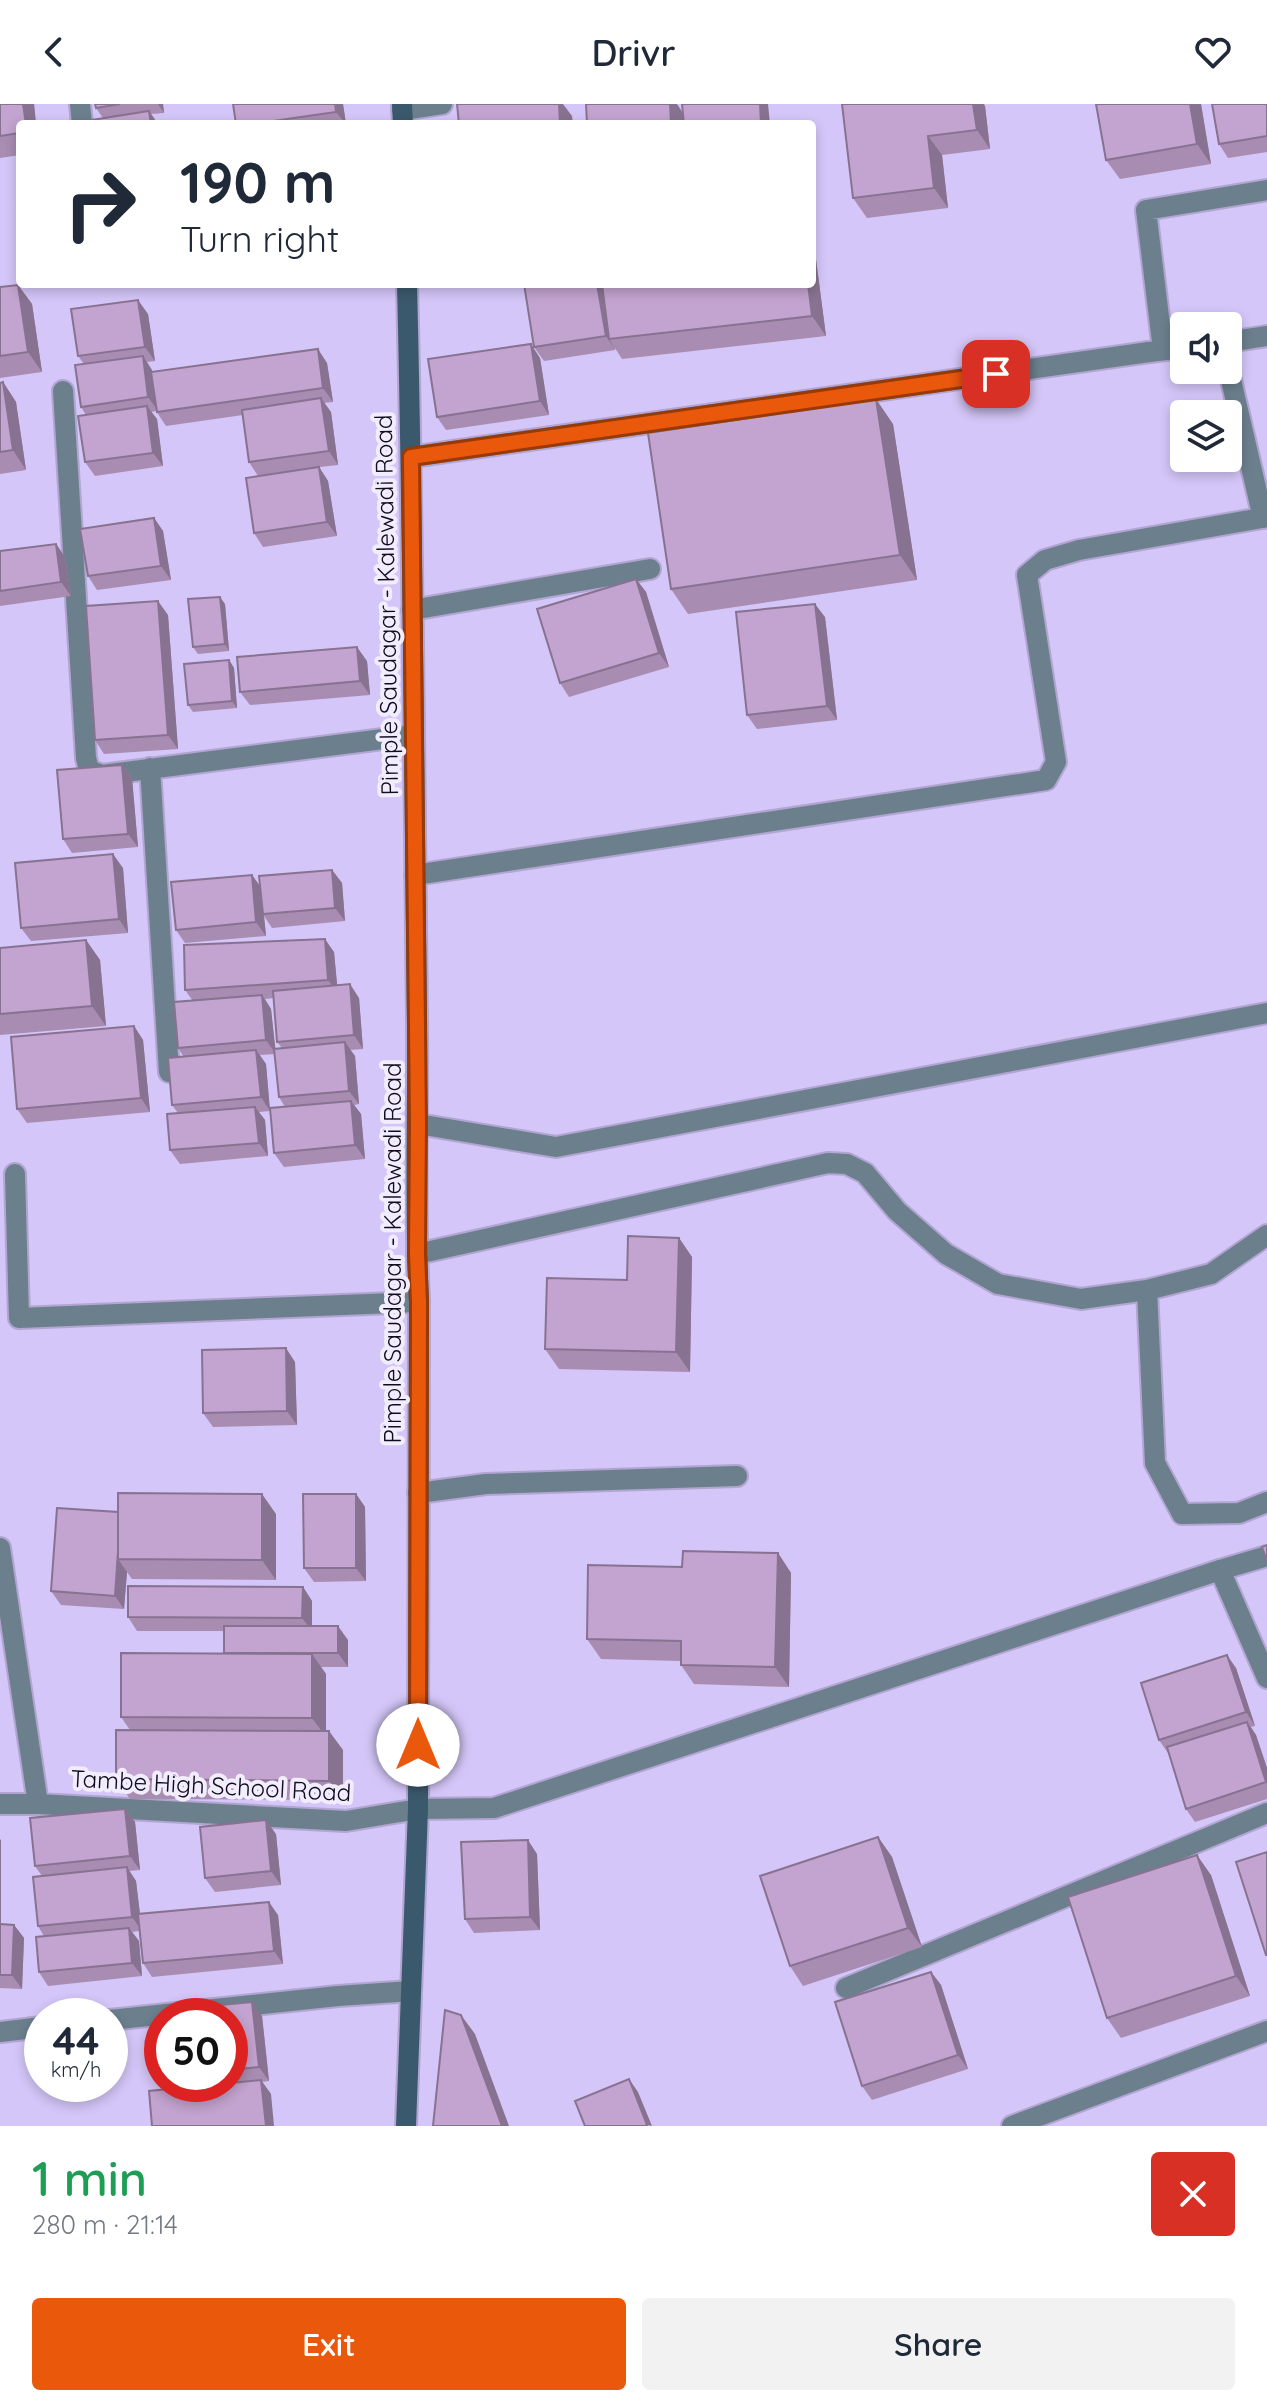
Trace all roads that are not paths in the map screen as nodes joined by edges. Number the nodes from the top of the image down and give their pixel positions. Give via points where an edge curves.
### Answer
1 (442, 104) edge
2 (402, 113) edge
3 (1267, 190) edge
4 (407, 288) edge
5 (1267, 336) edge
6 (1242, 340) edge
7 (1170, 350) edge
8 (1156, 351) junction
9 (1232, 384) edge
10 (63, 391) dead end
11 (411, 457) junction
12 (1265, 518) edge
13 (650, 569) dead end
14 (412, 610) junction
15 (414, 735) junction
16 (150, 768) junction
17 (415, 875) junction
18 (1267, 1013) edge
19 (169, 1072) edge
20 (418, 1124) junction
21 (15, 1174) dead end
22 (1267, 1235) edge
23 (417, 1254) junction
24 (1147, 1290) junction
25 (419, 1302) junction
26 (737, 1476) dead end
27 (418, 1493) junction
28 (1267, 1502) edge
29 (0, 1548) edge
30 (1267, 1556) edge
31 (1220, 1570) junction
32 (1267, 1678) edge
33 (0, 1804) edge
34 (38, 1804) junction
35 (418, 1809) junction
36 (1267, 1813) edge
37 (846, 1988) dead end
38 (411, 1991) junction
39 (128, 2018) edge
40 (24, 2029) edge
41 (1267, 2031) edge
42 (0, 2032) edge
43 (406, 2126) edge
44 (1012, 2126) edge

1 - 2 street
3 - 8 street via 1146,210
4 - 11 main road, Pimple Saudagar - Kalewadi Road
5 - 6 street
7 - 8 street
8 - 11 street
9 - 12 street
10 - 16 street via 86,758 89,770 102,775
11 - 14 main road, Pimple Saudagar - Kalewadi Road
12 - 17 street via 1079,550 1045,560 1027,575 1056,762 1046,780
13 - 14 street
14 - 15 main road, Pimple Saudagar - Kalewadi Road
15 - 16 street
15 - 17 main road, Pimple Saudagar - Kalewadi Road
16 - 19 street
17 - 20 main road, Pimple Saudagar - Kalewadi Road
18 - 20 street via 556,1147
20 - 23 main road, Pimple Saudagar - Kalewadi Road
21 - 25 street via 19,1318
22 - 24 street via 1211,1274
23 - 24 street via 828,1163 865,1173 897,1211 946,1254 998,1284 1081,1299
23 - 25 main road, Pimple Saudagar - Kalewadi Road
24 - 28 street via 1155,1463 1182,1514 1239,1513
25 - 27 main road, Pimple Saudagar - Kalewadi Road
26 - 27 street via 501,1483
27 - 35 main road, Pimple Saudagar - Kalewadi Road
29 - 34 street
30 - 31 street, Tambe High School Road
31 - 32 street
31 - 35 street, Tambe High School Road via 494,1808
33 - 34 street, Tambe High School Road
34 - 35 street, Tambe High School Road via 346,1821
35 - 38 main road, Pimple Saudagar - Kalewadi Road
36 - 37 street
38 - 39 street
38 - 43 main road, Pimple Saudagar - Kalewadi Road
40 - 42 street
41 - 44 street

